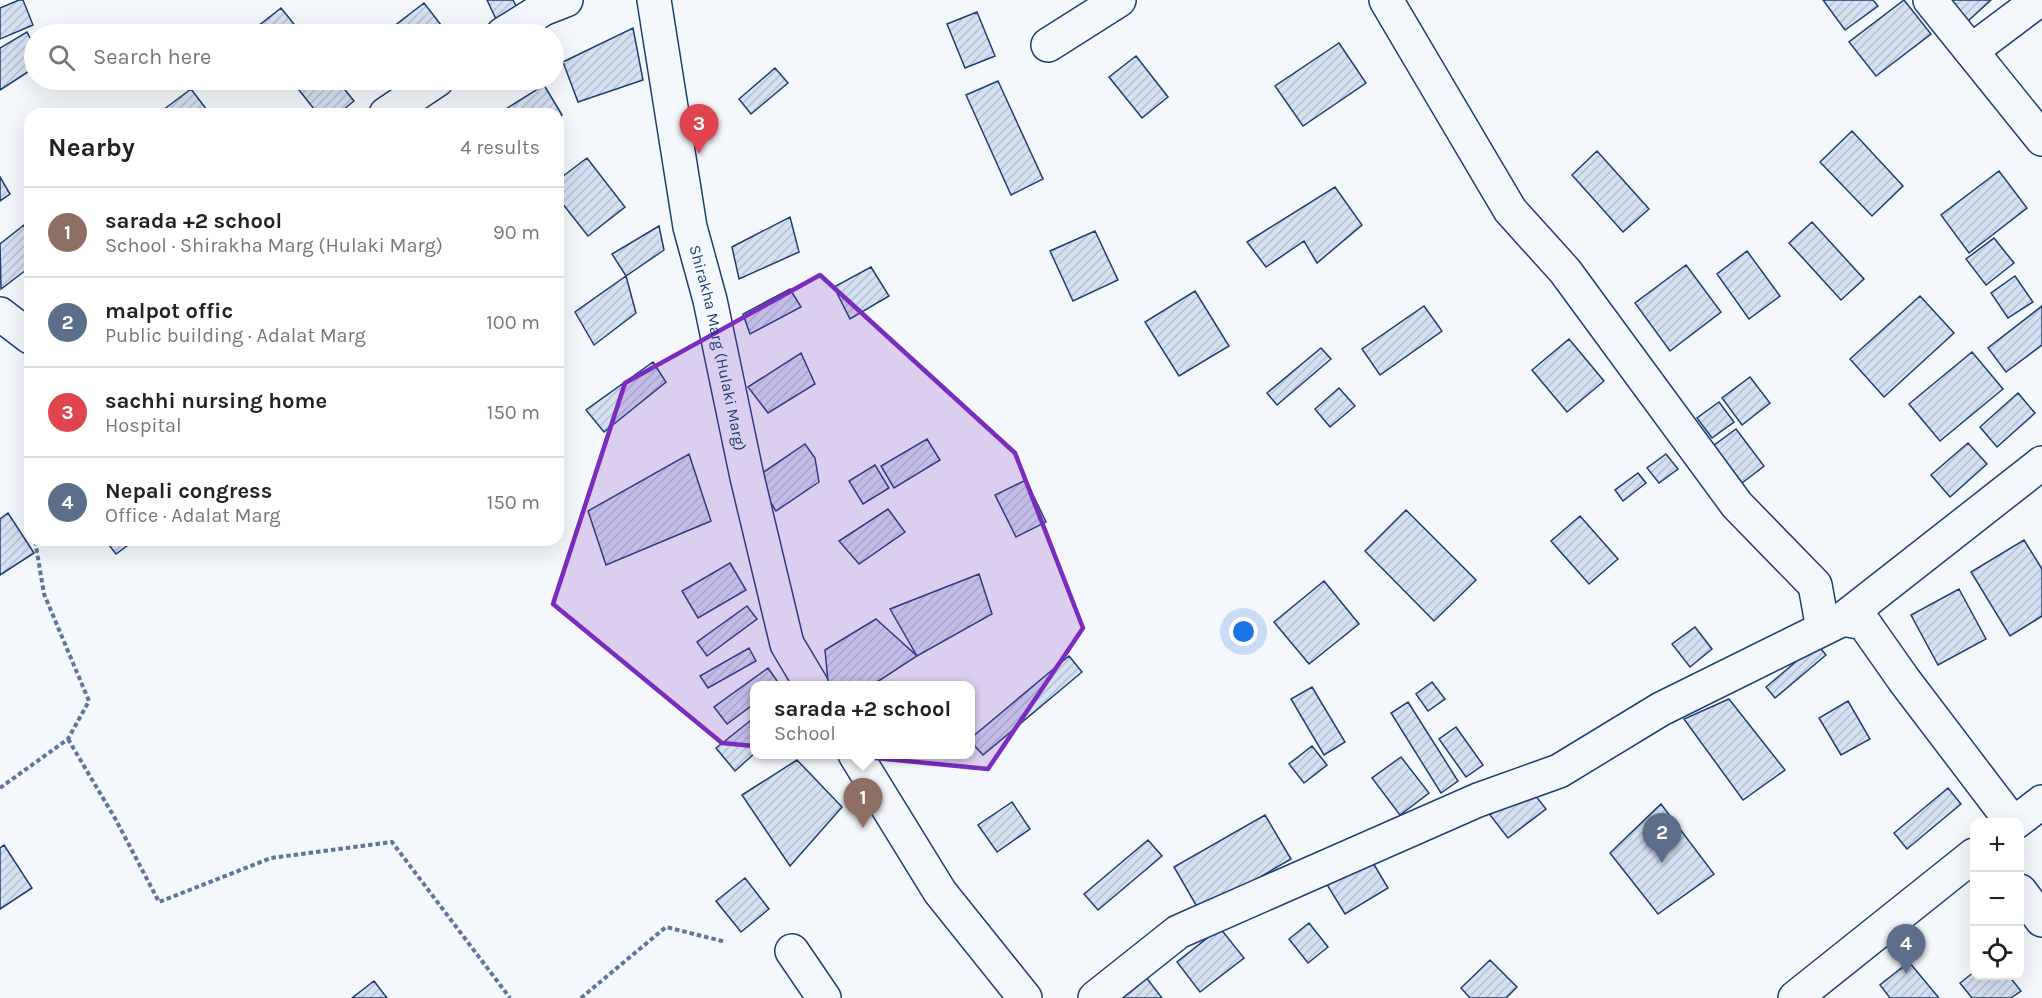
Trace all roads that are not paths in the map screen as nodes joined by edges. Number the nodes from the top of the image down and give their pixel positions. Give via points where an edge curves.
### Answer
1 (566, 0) edge
2 (654, 0) edge
3 (1119, 0) edge
4 (1386, 0) edge
5 (1930, 0) edge
6 (2039, 0) edge
7 (519, 24) edge
8 (1048, 45) dead end
9 (1971, 51) junction
10 (422, 90) edge
11 (395, 108) edge
12 (2042, 139) edge
13 (0, 314) edge
14 (24, 332) edge
15 (2042, 463) edge
16 (1833, 624) junction
17 (809, 681) edge
18 (858, 759) edge
19 (2042, 802) edge
20 (2011, 818) edge
21 (2020, 818) edge
22 (1970, 858) edge
23 (2024, 897) edge
24 (2042, 920) edge
25 (792, 951) dead end
26 (824, 998) edge
27 (1025, 998) edge
28 (1095, 998) edge
29 (1795, 998) edge

1 - 7 street
2 - 17 street, Shirakha Marg (Hulaki Marg) via 690,227 787,644
3 - 8 street
4 - 16 street via 1510,210 1564,272 1737,506 1815,585
5 - 9 street
6 - 9 street
9 - 12 street
10 - 11 street
13 - 14 street
15 - 16 street
16 - 20 street via 1864,623
16 - 28 street via 1661,709 1559,771 1478,800 1178,932
18 - 27 street via 940,892
19 - 21 street
22 - 29 street
23 - 24 street
25 - 26 street

